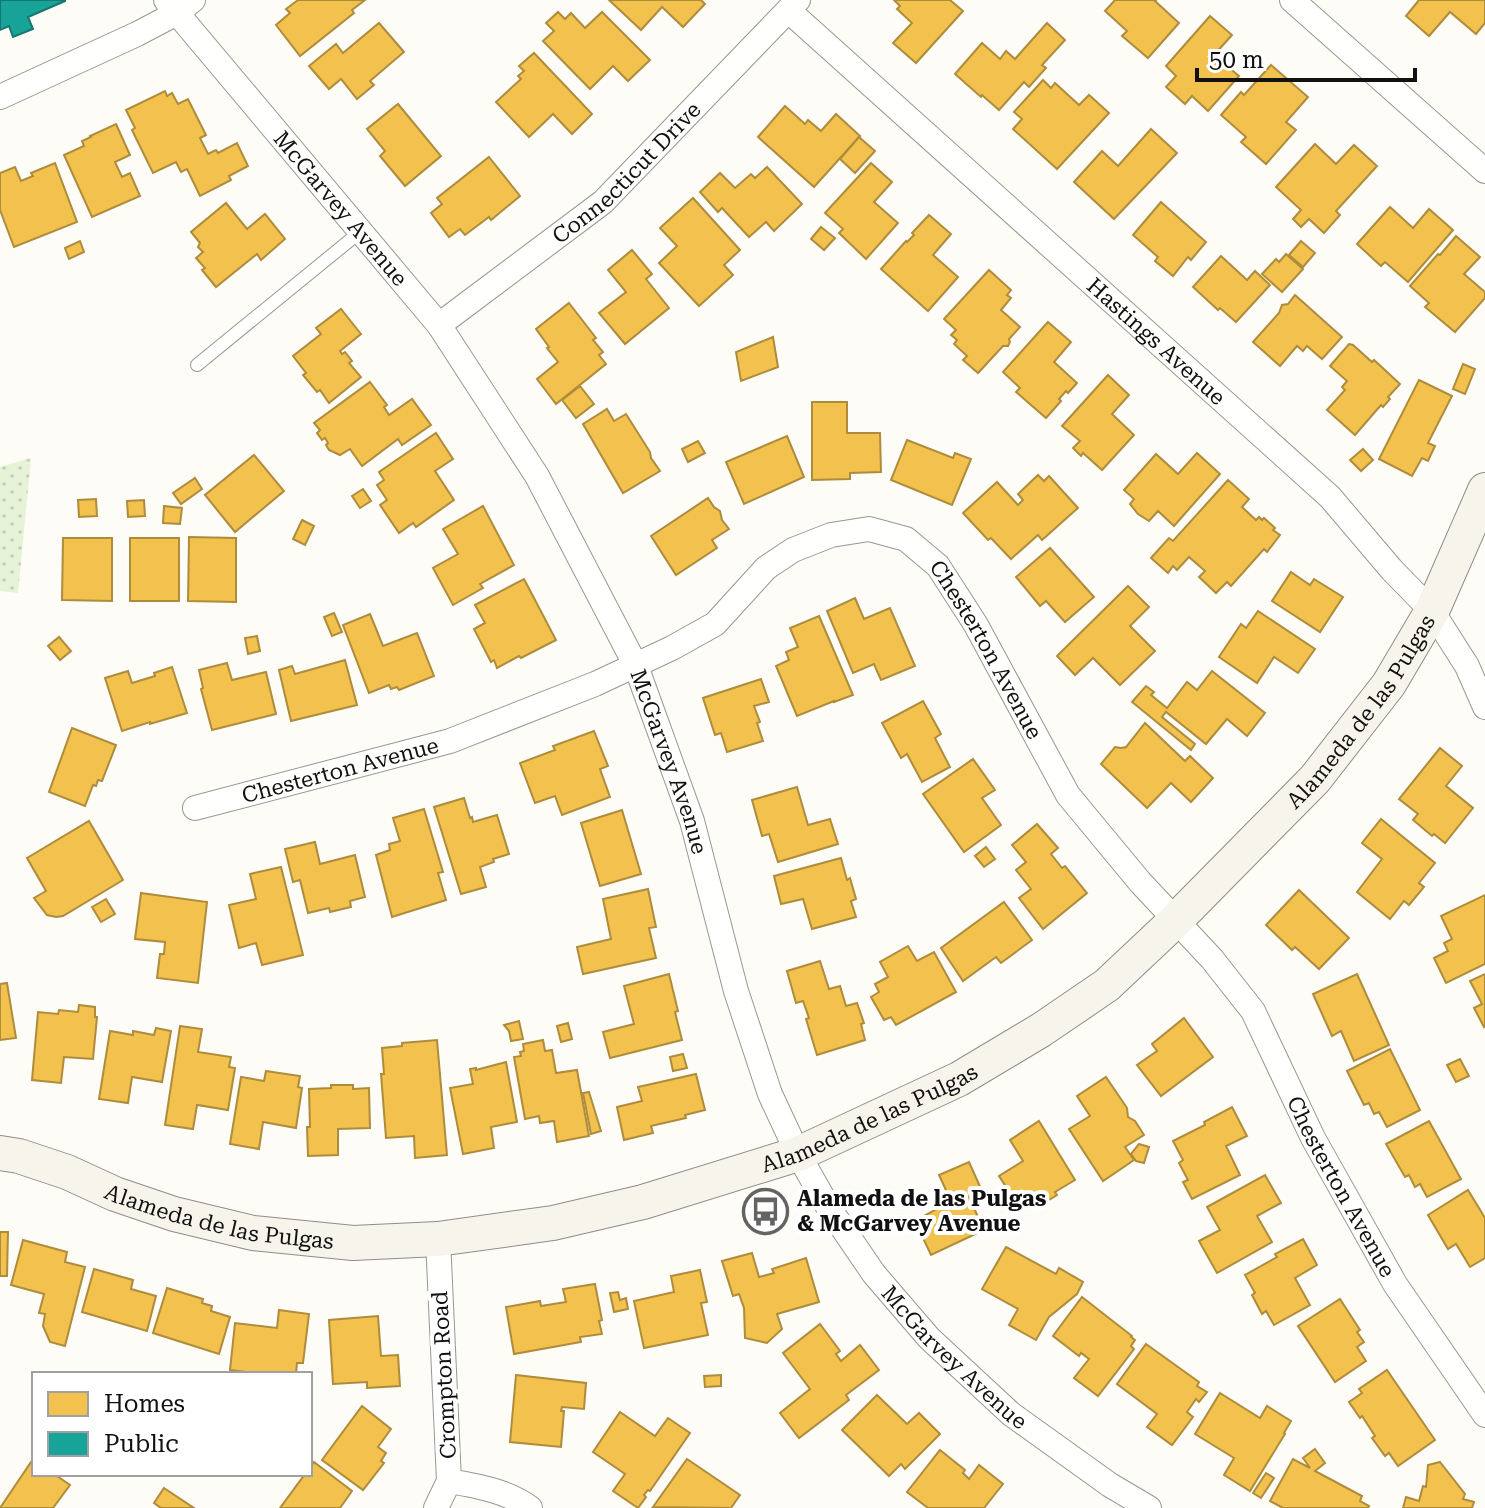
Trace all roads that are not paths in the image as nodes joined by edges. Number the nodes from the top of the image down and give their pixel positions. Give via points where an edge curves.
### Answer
1 (1292, 0) edge
2 (179, 4) edge
3 (793, 6) edge
4 (0, 97) edge
5 (1485, 171) edge
6 (360, 232) junction
7 (439, 325) junction
8 (197, 365) dead end
9 (1485, 490) edge
10 (1432, 611) junction
11 (636, 666) junction
12 (1485, 707) edge
13 (195, 808) dead end
14 (1176, 920) junction
15 (0, 1153) edge
16 (798, 1154) junction
17 (438, 1239) junction
18 (1485, 1415) edge
19 (449, 1481) junction
20 (436, 1508) edge
21 (530, 1508) edge
22 (1149, 1508) edge

1 - 5 street
2 - 4 street via 137,34
2 - 6 street, McGarvey Avenue
3 - 7 street, Connecticut Drive via 603,202
3 - 10 street, Hastings Avenue via 1330,497
6 - 7 street, McGarvey Avenue
6 - 8 lane
7 - 11 street, McGarvey Avenue via 537,476
9 - 10 main road, Alameda de las Pulgas
10 - 12 street, Hastings Avenue via 1467,666
10 - 14 main road, Alameda de las Pulgas via 1389,684 1315,779
11 - 13 street, Chesterton Avenue via 450,741
11 - 14 street, Chesterton Avenue via 715,624 766,568 793,550 831,535 869,529 906,539 938,566 976,625 1068,795
11 - 16 street, McGarvey Avenue via 692,821 736,991 770,1094
14 - 16 main road, Alameda de las Pulgas via 1107,985 1041,1030 959,1079
14 - 18 street, Chesterton Avenue via 1253,1011 1313,1138 1395,1284
15 - 17 main road, Alameda de las Pulgas via 67,1172 174,1214 253,1233 353,1243
16 - 17 main road, Alameda de las Pulgas via 643,1202 553,1223
16 - 22 street, McGarvey Avenue via 874,1274 929,1338 1011,1414
17 - 19 street, Crompton Road
19 - 20 street, Crompton Road
19 - 21 street via 486,1487

